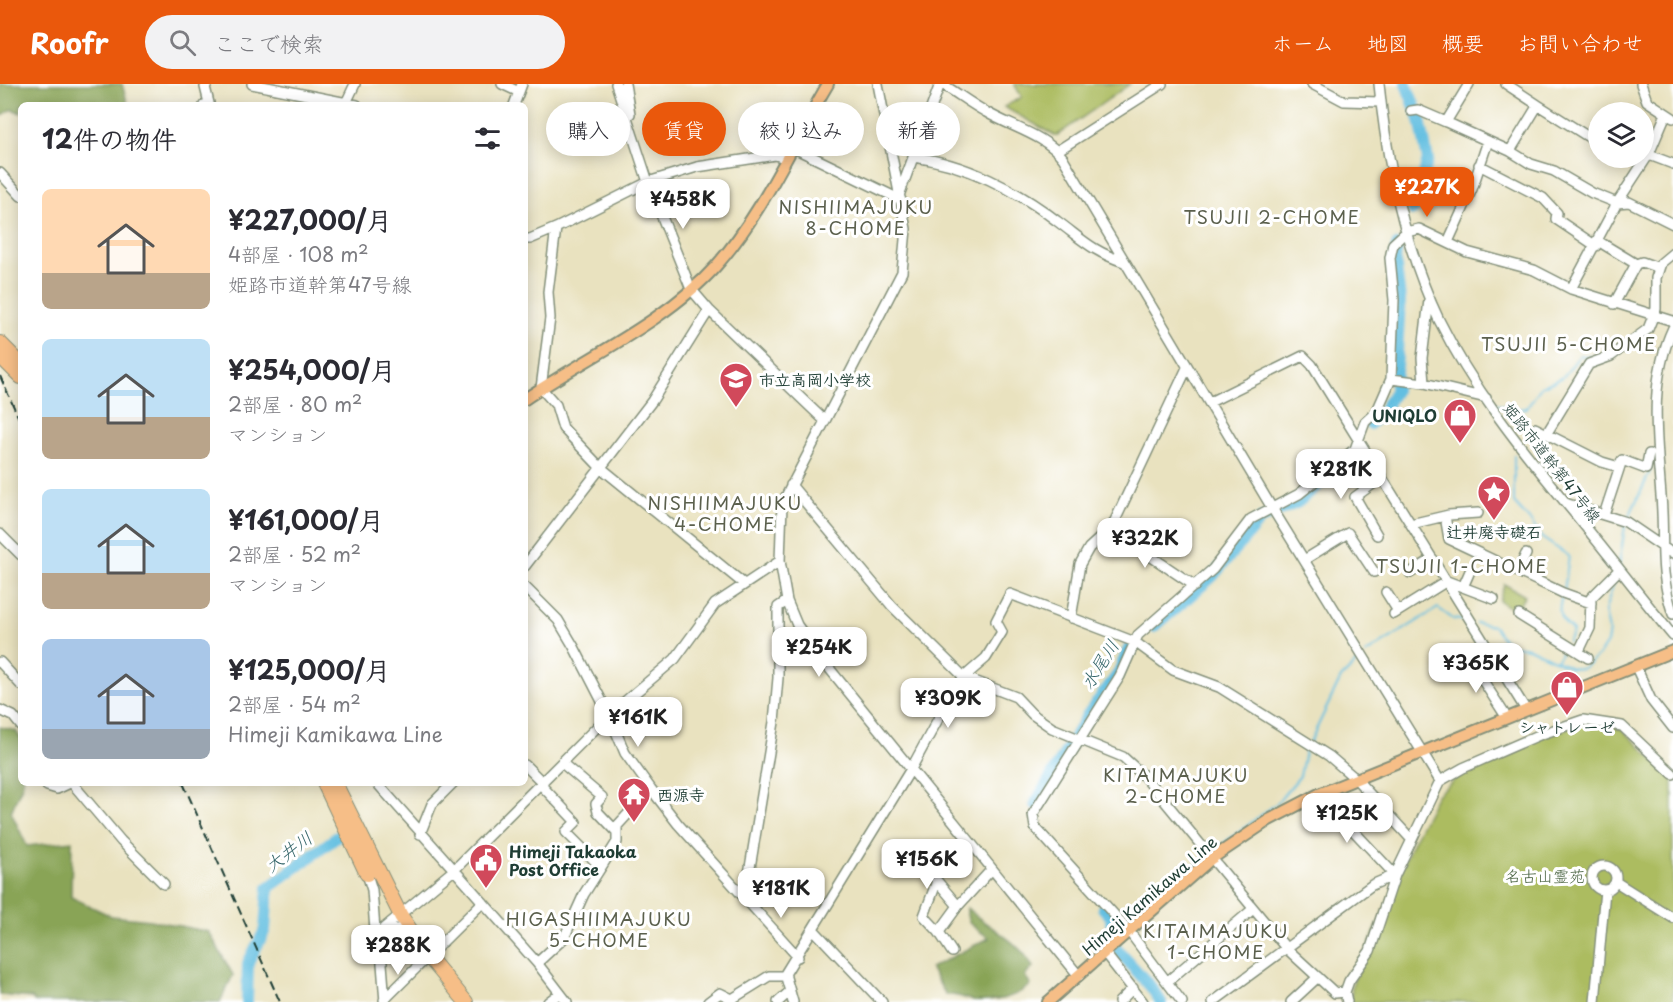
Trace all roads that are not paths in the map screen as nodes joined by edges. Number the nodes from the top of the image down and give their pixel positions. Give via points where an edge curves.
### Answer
1 (207, 84) edge
2 (252, 84) edge
3 (355, 84) edge
4 (502, 84) edge
5 (616, 84) edge
6 (625, 84) edge
7 (878, 84) edge
8 (941, 84) edge
9 (1162, 84) edge
10 (1312, 84) edge
11 (1379, 84) edge
12 (1469, 84) edge
13 (1506, 84) edge
14 (1641, 84) edge
15 (825, 85) edge
16 (274, 87) edge
17 (520, 88) edge
18 (346, 101) joint
19 (209, 102) edge
20 (622, 102) edge
21 (630, 102) edge
22 (816, 102) edge
23 (1380, 102) junction
24 (1538, 105) junction
25 (1413, 110) dead end
26 (1670, 116) edge
27 (1446, 122) junction
28 (630, 128) edge
29 (1588, 136) edge
30 (1488, 141) junction
31 (1654, 142) edge
32 (1057, 151) junction
33 (1510, 151) junction
34 (811, 156) edge
35 (1654, 156) edge
36 (913, 157) junction
37 (785, 158) joint
38 (1673, 164) edge
39 (1479, 165) junction
40 (1638, 168) edge
41 (0, 173) edge
42 (648, 182) junction
43 (18, 193) edge
44 (900, 197) junction
45 (1617, 204) junction
46 (1673, 224) edge
47 (556, 228) junction
48 (1406, 232) junction
49 (528, 238) edge
50 (1448, 242) junction
51 (1597, 244) junction
52 (1673, 253) edge
53 (1124, 262) junction
54 (1636, 264) junction
55 (1659, 268) junction
56 (691, 289) junction
57 (1571, 289) junction
58 (1430, 298) junction
59 (1614, 304) junction
60 (709, 310) junction
61 (1653, 317) junction
62 (1673, 321) edge
63 (1673, 328) edge
64 (0, 343) edge
65 (0, 356) edge
66 (18, 361) edge
67 (1187, 368) junction
68 (18, 374) edge
69 (1396, 380) junction
70 (1424, 383) junction
71 (541, 388) junction
72 (528, 397) edge
73 (1486, 398) junction
74 (1210, 402) junction
75 (825, 421) junction
76 (1535, 428) dead end
77 (1547, 433) junction
78 (1358, 442) junction
79 (1649, 454) dead end
80 (600, 466) junction
81 (1619, 466) junction
82 (1381, 478) junction
83 (791, 484) junction
84 (1567, 504) junction
85 (1272, 508) junction
86 (1478, 513) dead end
87 (1604, 515) junction
88 (1445, 516) junction
89 (1411, 524) junction
90 (1110, 529) junction
91 (0, 534) edge
92 (1377, 535) dead end
93 (1660, 544) junction
94 (18, 552) edge
95 (1526, 554) dead end
96 (1673, 554) edge
97 (1433, 558) junction
98 (1304, 560) junction
99 (780, 561) junction
100 (528, 562) edge
101 (1619, 570) junction
102 (1470, 571) dead end
103 (1518, 571) junction
104 (1374, 572) dead end
105 (1410, 573) dead end
106 (1447, 581) junction
107 (744, 584) junction
108 (1195, 586) junction
109 (1463, 587) junction
110 (528, 590) edge
111 (1386, 592) dead end
112 (1494, 599) dead end
113 (788, 601) junction
114 (1591, 603) junction
115 (1673, 614) edge
116 (1519, 615) dead end
117 (1071, 618) junction
118 (1673, 636) edge
119 (1483, 641) junction
120 (1135, 642) junction
121 (1579, 651) junction
122 (1673, 651) edge
123 (1467, 656) junction
124 (1588, 658) dead end
125 (0, 662) edge
126 (1636, 667) junction
127 (1456, 668) dead end
128 (964, 677) junction
129 (18, 682) edge
130 (0, 710) edge
131 (1526, 710) junction
132 (18, 711) edge
133 (609, 715) junction
134 (14, 716) junction
135 (1507, 718) junction
136 (18, 722) edge
137 (1673, 728) edge
138 (1075, 737) junction
139 (1421, 752) junction
140 (562, 763) junction
141 (528, 768) edge
142 (911, 769) junction
143 (1673, 774) edge
144 (1356, 779) junction
145 (1440, 782) junction
146 (542, 784) junction
147 (47, 786) edge
148 (64, 786) edge
149 (74, 786) edge
150 (325, 786) edge
151 (336, 786) edge
152 (380, 786) edge
153 (450, 786) edge
154 (651, 789) junction
155 (1319, 794) junction
156 (617, 832) junction
157 (420, 834) junction
158 (1411, 839) junction
159 (917, 857) dead end
160 (1211, 859) junction
161 (601, 867) junction
162 (455, 869) junction
163 (992, 869) junction
164 (367, 874) joint
165 (1395, 875) junction
166 (937, 881) junction
167 (1616, 882) junction
168 (164, 884) dead end
169 (1605, 890) junction
170 (745, 898) junction
171 (483, 902) junction
172 (957, 906) junction
173 (1253, 909) junction
174 (401, 916) junction
175 (1673, 918) edge
176 (408, 929) junction
177 (813, 929) junction
178 (1127, 931) junction
179 (939, 932) junction
180 (1286, 948) junction
181 (1105, 951) junction
182 (952, 952) dead end
183 (383, 954) junction
184 (428, 956) junction
185 (798, 957) junction
186 (537, 963) junction
187 (786, 976) junction
188 (1079, 976) junction
189 (1318, 977) junction
190 (1168, 981) junction
191 (1134, 988) junction
192 (560, 993) junction
193 (789, 993) junction
194 (1346, 997) edge
195 (384, 1001) edge
196 (466, 1002) edge
197 (548, 1002) edge
198 (567, 1002) edge
199 (708, 1002) edge
200 (778, 1002) edge
201 (793, 1002) edge
202 (882, 1002) edge
203 (1048, 1002) edge
204 (1119, 1002) edge
205 (1143, 1002) edge
206 (1182, 1002) edge
207 (1214, 1002) edge
208 (1291, 1002) edge
209 (1595, 1002) edge

1 - 19 street
2 - 16 street
3 - 18 street
4 - 17 street
5 - 20 street
6 - 21 street
7 - 44 street
8 - 32 street
8 - 36 street
9 - 32 street
10 - 23 street via 1344,101
11 - 23 street, 姫路市道幹第47号線
12 - 27 street
13 - 24 street
14 - 26 street via 1647,101
15 - 22 main road
16 - 18 street
23 - 48 street, 姫路市道幹第47号線 via 1389,165
24 - 29 street
24 - 33 street
25 - 27 street
26 - 31 street
27 - 30 street
28 - 42 street
30 - 33 street
30 - 39 street
32 - 53 street
33 - 45 street
34 - 44 street
35 - 38 street
36 - 44 street
36 - 53 street via 939,160 1017,194 1082,243
37 - 42 street via 775,155 697,167
37 - 56 main road via 740,236
39 - 50 street
39 - 51 street via 1543,198 1557,213 1556,219
40 - 45 street
41 - 43 street
42 - 47 street
42 - 56 street
44 - 75 street via 906,229 902,272
45 - 46 street via 1629,202
45 - 51 street
47 - 49 street
47 - 71 street
48 - 50 street via 1419,229
48 - 58 street, 姫路市道幹第47号線
48 - 69 street via 1396,239 1390,258
50 - 57 street via 1486,258 1534,270
51 - 54 street
51 - 57 street
52 - 55 street
53 - 67 street
54 - 55 street
54 - 59 street
55 - 61 street
56 - 60 street
56 - 71 main road via 655,317
57 - 59 street
58 - 70 street via 1422,358
58 - 73 street, 姫路市道幹第47号線
59 - 61 street
60 - 75 street
60 - 80 street via 651,401
61 - 62 street
61 - 77 street via 1642,335 1611,356 1589,364
63 - 93 street via 1664,347 1656,389
64 - 66 highway
65 - 68 highway
67 - 74 street
67 - 90 street
69 - 70 street
69 - 78 street via 1365,422
70 - 73 street
71 - 72 main road
71 - 80 street via 556,405 563,428
73 - 84 street, 姫路市道幹第47号線 via 1514,441
74 - 78 street via 1303,356
74 - 85 street
75 - 83 street
76 - 77 street
77 - 81 street via 1602,462
78 - 82 street
78 - 85 street via 1321,478
79 - 81 street via 1646,469 1622,460
80 - 100 street
80 - 107 street
81 - 87 street
82 - 89 street
82 - 92 street via 1354,497
83 - 99 street via 782,504
83 - 128 street via 892,606
84 - 87 street
84 - 101 street, 姫路市道幹第47号線
85 - 98 street
85 - 108 street via 1251,519
86 - 88 street
87 - 93 street via 1626,522
88 - 89 street
88 - 103 street via 1449,538
89 - 97 street
90 - 108 street
90 - 117 street via 1089,548 1080,564
91 - 94 street
93 - 96 street
93 - 115 street via 1664,588
95 - 103 street
97 - 105 street
97 - 106 street
98 - 104 street via 1348,533
98 - 139 street
99 - 107 street
99 - 113 street
101 - 114 street via 1596,591
101 - 118 street, 姫路市道幹第47号線
102 - 109 street
103 - 114 street
106 - 109 street
106 - 111 street via 1396,613
106 - 119 street
107 - 133 street via 715,604 675,659
108 - 120 street via 1143,629
109 - 112 street
110 - 133 street via 558,620
113 - 142 street via 797,625 816,652
113 - 170 street via 778,607 774,722
114 - 121 street via 1590,628
116 - 121 street
117 - 120 street
117 - 128 street via 1010,594 996,621 1002,632 986,658
119 - 123 street
119 - 131 street
120 - 138 street via 1120,676
120 - 144 street via 1173,670 1244,701 1329,756
121 - 124 street
122 - 126 main road, Himeji Kamikawa Line
123 - 127 street
123 - 135 street
125 - 129 street
126 - 131 main road, Himeji Kamikawa Line
126 - 137 street via 1651,700
128 - 138 street via 1016,697 1052,728
128 - 142 street
130 - 134 street
131 - 135 main road, Himeji Kamikawa Line
132 - 134 street
133 - 140 street
133 - 154 street via 625,753
134 - 136 street
135 - 139 main road, Himeji Kamikawa Line
138 - 160 street via 1123,758 1144,776
138 - 178 street via 1033,814 1035,826
139 - 144 main road, Himeji Kamikawa Line
139 - 145 street
140 - 146 street
140 - 156 street via 602,797 596,804 598,812
141 - 146 street
142 - 163 street
142 - 177 street
143 - 145 street via 1623,726 1583,720 1539,735
144 - 155 main road, Himeji Kamikawa Line
144 - 158 street
145 - 158 street
146 - 161 street via 576,822 566,832
146 - 162 street
147 - 148 street
149 - 168 street
150 - 164 highway
151 - 174 highway
152 - 157 street
153 - 157 street via 432,804
154 - 156 street via 617,826
154 - 170 street
155 - 160 main road, Himeji Kamikawa Line via 1269,820
155 - 165 street
156 - 161 street via 617,842
157 - 162 street
158 - 165 street
159 - 166 street
160 - 173 street
160 - 178 main road, Himeji Kamikawa Line
161 - 186 street via 564,938
162 - 171 street
162 - 174 street
163 - 172 street
163 - 188 street
164 - 195 street
165 - 180 street via 1372,885
165 - 194 street via 1370,951 1348,981
166 - 172 street
166 - 179 street via 924,916
167 - 169 street
167 - 169 street via 1614,870 1599,866 1593,872 1593,880
167 - 175 street
169 - 209 street
170 - 185 street
171 - 184 street
171 - 186 street
172 - 179 street
173 - 180 street
173 - 190 street
174 - 176 highway
174 - 183 street via 382,931
176 - 183 street via 397,928 387,935
176 - 184 highway
177 - 185 street
177 - 202 street
178 - 181 main road, Himeji Kamikawa Line
178 - 190 street
179 - 182 street
180 - 189 street
180 - 207 street
181 - 188 main road, Himeji Kamikawa Line
181 - 191 street
183 - 195 street
184 - 195 street
184 - 196 highway
185 - 187 street
186 - 192 street
187 - 193 street
187 - 199 street via 769,976 732,999 720,993
188 - 203 main road, Himeji Kamikawa Line
189 - 194 street via 1335,993
189 - 208 street
190 - 206 street
191 - 204 street
191 - 205 street
192 - 197 street
192 - 198 street
193 - 200 street
193 - 201 street

